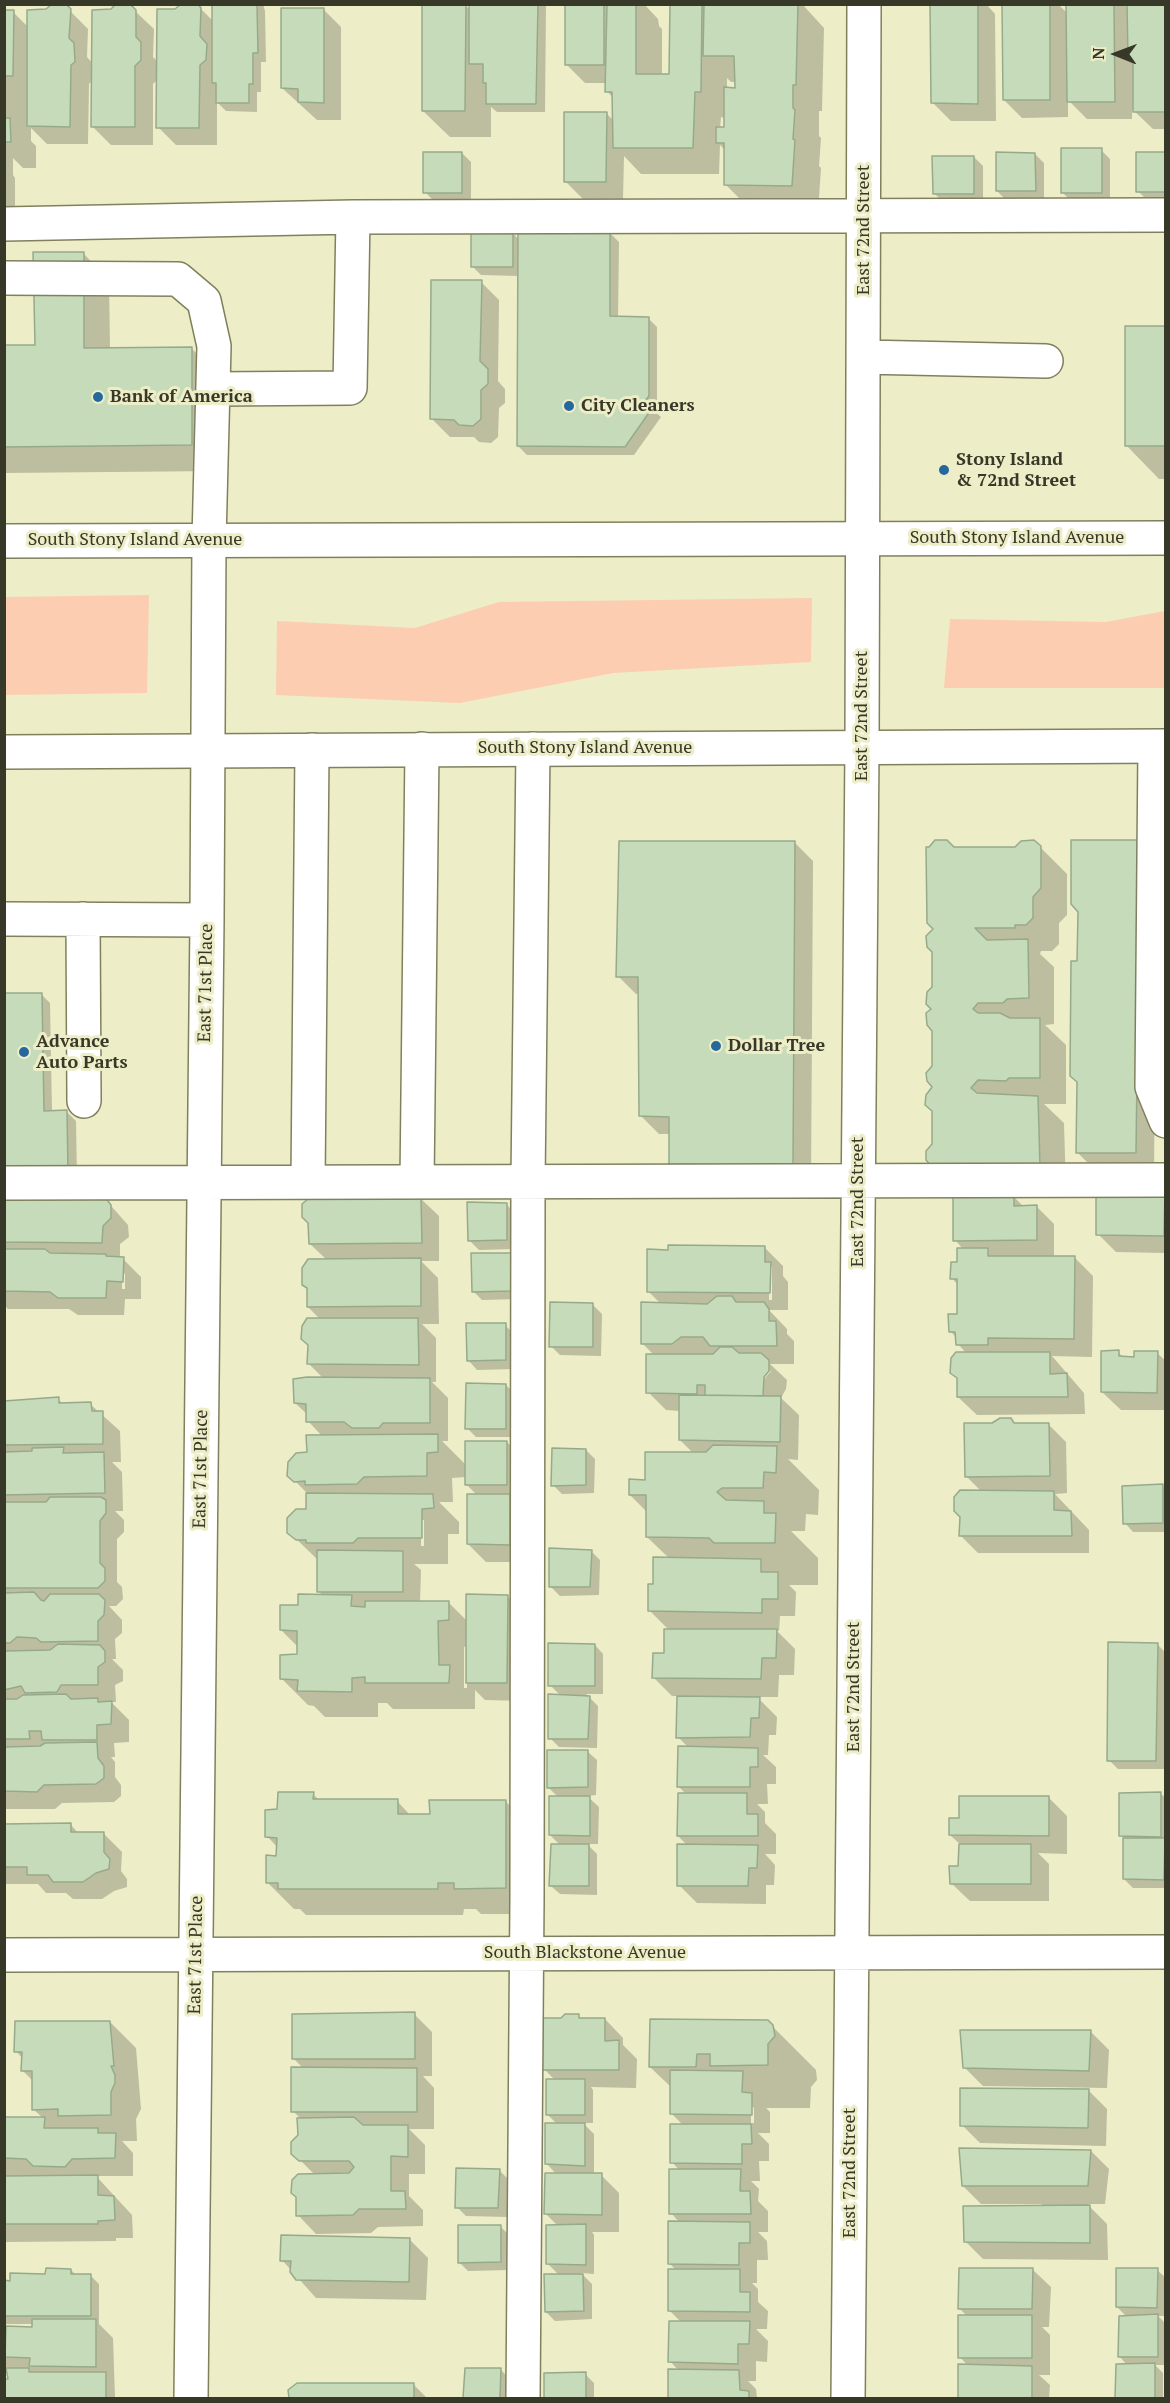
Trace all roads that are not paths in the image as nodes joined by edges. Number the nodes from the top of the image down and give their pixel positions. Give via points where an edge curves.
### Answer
1 (864, 4) edge
2 (864, 216) junction
3 (1166, 216) edge
4 (352, 217) junction
5 (4, 224) edge
6 (4, 278) edge
7 (864, 357) junction
8 (1046, 361) dead end
9 (213, 389) junction
10 (1166, 538) edge
11 (863, 539) junction
12 (209, 540) junction
13 (4, 541) edge
14 (1160, 746) edge
15 (862, 747) junction
16 (422, 749) junction
17 (533, 749) junction
18 (209, 750) junction
19 (312, 750) junction
20 (4, 752) edge
21 (4, 920) edge
22 (83, 920) junction
23 (207, 920) junction
24 (84, 1101) dead end
25 (1164, 1116) edge
26 (1166, 1180) edge
27 (528, 1181) junction
28 (859, 1181) junction
29 (308, 1182) junction
30 (417, 1182) junction
31 (4, 1183) edge
32 (204, 1183) junction
33 (852, 1952) junction
34 (1166, 1952) edge
35 (527, 1953) junction
36 (196, 1954) junction
37 (4, 1955) edge
38 (191, 2398) edge
39 (523, 2398) edge
40 (848, 2398) edge

1 - 2 main road, East 72nd Street
2 - 3 main road
2 - 4 main road
2 - 7 main road, East 72nd Street
4 - 5 main road
4 - 9 main road via 350,388
6 - 9 main road, East 71st Place via 178,279 204,301 214,346
7 - 8 main road
7 - 11 main road, East 72nd Street
9 - 12 main road, East 71st Place
10 - 11 main road, South Stony Island Avenue
11 - 12 main road, South Stony Island Avenue
11 - 15 main road, East 72nd Street
12 - 13 main road, South Stony Island Avenue
12 - 18 main road, East 71st Place
14 - 15 main road, South Stony Island Avenue
14 - 25 main road via 1152,1087
15 - 17 main road, South Stony Island Avenue
15 - 28 main road, East 72nd Street
16 - 17 main road, South Stony Island Avenue
16 - 19 main road, South Stony Island Avenue
16 - 30 main road
17 - 27 main road
18 - 19 main road, South Stony Island Avenue
18 - 20 main road, South Stony Island Avenue
18 - 23 main road, East 71st Place
19 - 29 main road
21 - 22 main road
22 - 23 main road
22 - 24 main road
23 - 32 main road, East 71st Place
26 - 28 main road
27 - 28 main road
27 - 30 main road
27 - 35 main road
28 - 33 main road, East 72nd Street
29 - 30 main road
29 - 32 main road
31 - 32 main road
32 - 36 main road, East 71st Place
33 - 34 main road, South Blackstone Avenue
33 - 35 main road, South Blackstone Avenue
33 - 40 main road, East 72nd Street
35 - 36 main road, South Blackstone Avenue
35 - 39 main road
36 - 37 main road, South Blackstone Avenue
36 - 38 main road, East 71st Place

